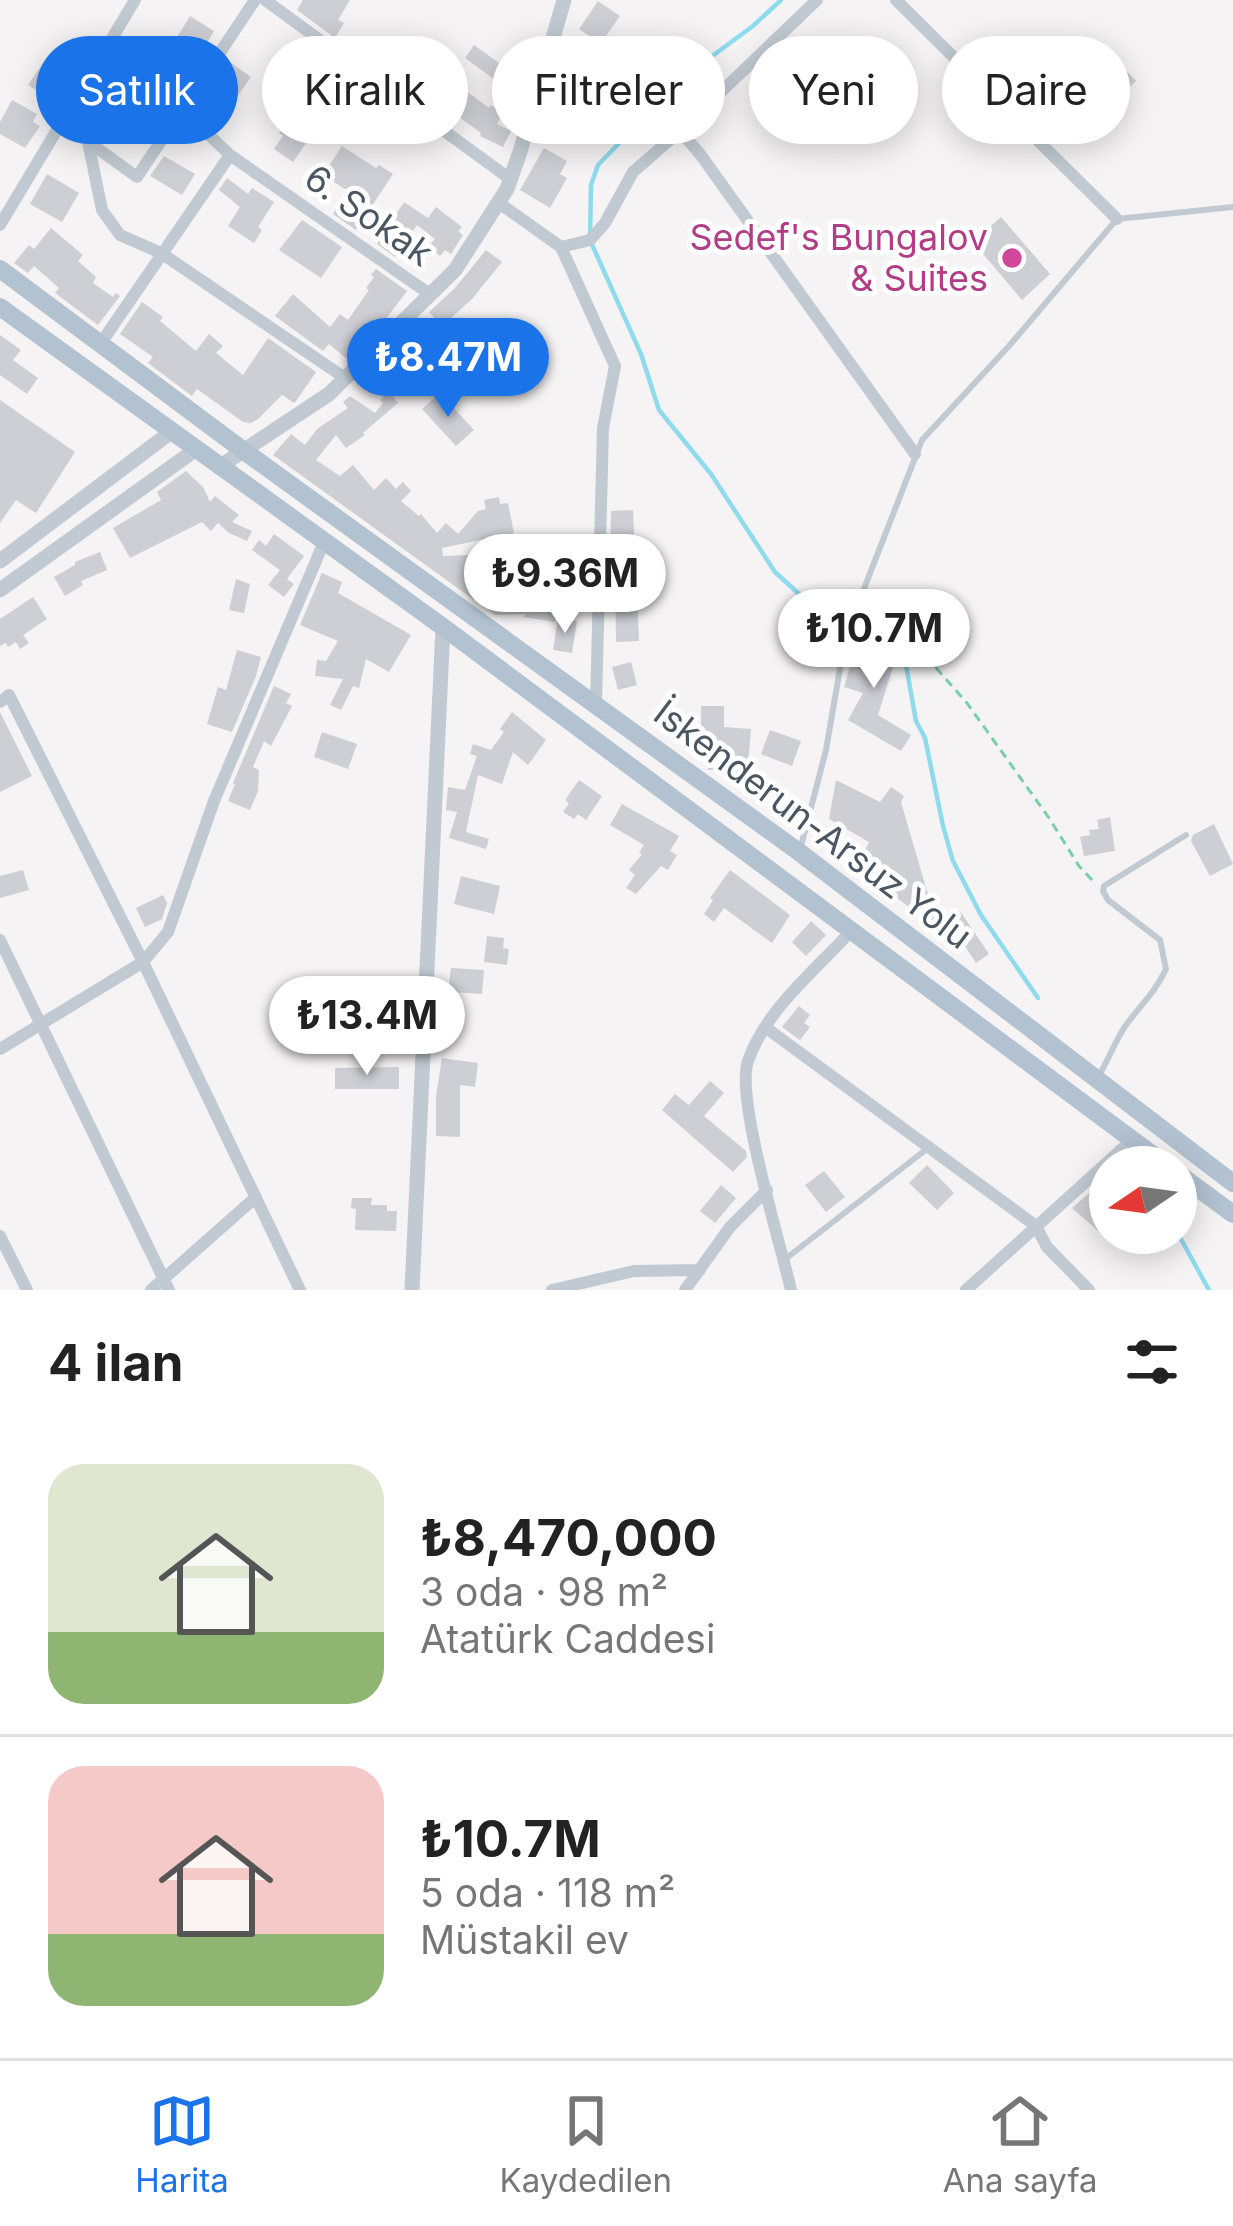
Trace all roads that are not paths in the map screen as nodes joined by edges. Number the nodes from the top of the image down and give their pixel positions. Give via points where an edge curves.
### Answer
1 (135, 0) edge
2 (255, 0) edge
3 (265, 0) edge
4 (564, 0) edge
5 (817, 0) edge
6 (896, 0) edge
7 (113, 36) edge
8 (231, 36) edge
9 (725, 87) edge
10 (48, 144) edge
11 (88, 144) edge
12 (91, 144) edge
13 (159, 144) edge
14 (219, 144) edge
15 (664, 144) edge
16 (691, 144) edge
17 (230, 155) junction
18 (510, 179) junction
19 (499, 203) junction
20 (1233, 207) edge
21 (1117, 219) junction
22 (0, 225) edge
23 (561, 248) junction
24 (161, 253) junction
25 (0, 269) edge
26 (431, 295) junction
27 (0, 308) edge
28 (101, 344) junction
29 (345, 378) junction
30 (170, 432) junction
31 (195, 450) junction
32 (244, 451) junction
33 (914, 454) junction
34 (220, 467) junction
35 (324, 542) junction
36 (0, 561) edge
37 (0, 590) edge
38 (443, 627) junction
39 (0, 702) edge
40 (596, 704) junction
41 (1186, 835) dead end
42 (799, 852) junction
43 (852, 930) junction
44 (0, 940) edge
45 (143, 962) junction
46 (42, 1022) junction
47 (765, 1027) junction
48 (0, 1049) edge
49 (1096, 1081) junction
50 (1132, 1141) junction
51 (1139, 1146) edge
52 (928, 1148) junction
53 (1233, 1183) edge
54 (1197, 1188) edge
55 (767, 1190) junction
56 (256, 1197) junction
57 (1233, 1214) edge
58 (1036, 1226) junction
59 (0, 1236) edge
60 (784, 1260) junction
61 (700, 1270) junction
62 (166, 1285) edge
63 (27, 1290) edge
64 (151, 1290) edge
65 (300, 1290) edge
66 (412, 1290) edge
67 (552, 1290) edge
68 (685, 1290) edge
69 (791, 1290) edge
70 (966, 1290) edge
71 (1089, 1290) edge

1 - 7 street
2 - 8 street
3 - 18 street
4 - 18 street
5 - 9 street
6 - 21 street
10 - 22 street
11 - 24 street via 102,210 120,236
12 - 13 street via 137,177
14 - 17 street, 6. Sokak
15 - 23 street via 633,172 590,240
16 - 33 street
17 - 24 street
17 - 26 street, 6. Sokak
18 - 19 street
19 - 23 street
19 - 26 street
20 - 21 lane
21 - 33 lane
23 - 40 street via 616,366 603,428
24 - 28 street
24 - 29 street
25 - 28 main road, İskenderun-Arsuz Yolu
26 - 29 street
27 - 30 main road, İskenderun-Arsuz Yolu
28 - 32 main road, İskenderun-Arsuz Yolu
29 - 32 street
30 - 31 main road, İskenderun-Arsuz Yolu
30 - 36 street
31 - 34 main road, İskenderun-Arsuz Yolu
31 - 37 street
32 - 34 street
32 - 40 main road, İskenderun-Arsuz Yolu
33 - 42 lane via 842,657
34 - 35 main road, İskenderun-Arsuz Yolu
35 - 38 main road, İskenderun-Arsuz Yolu
35 - 45 street via 167,932
38 - 43 main road, İskenderun-Arsuz Yolu
38 - 66 street
39 - 45 street via 9,695
40 - 42 main road, İskenderun-Arsuz Yolu
41 - 49 lane via 1103,891 1160,940 1166,969
42 - 49 main road, İskenderun-Arsuz Yolu
43 - 47 street
43 - 50 main road, İskenderun-Arsuz Yolu
44 - 46 street
45 - 46 street
45 - 56 street
46 - 48 street
46 - 62 street
47 - 52 street
47 - 55 street via 745,1067 745,1093
49 - 53 main road, İskenderun-Arsuz Yolu
50 - 51 main road, İskenderun-Arsuz Yolu
50 - 58 street
52 - 58 street
52 - 60 lane
54 - 57 main road, İskenderun-Arsuz Yolu
55 - 60 street
55 - 61 street
56 - 62 street
56 - 65 street
58 - 70 street
58 - 71 street
59 - 63 street
60 - 69 street
61 - 67 street via 634,1270
61 - 68 street
62 - 64 street

